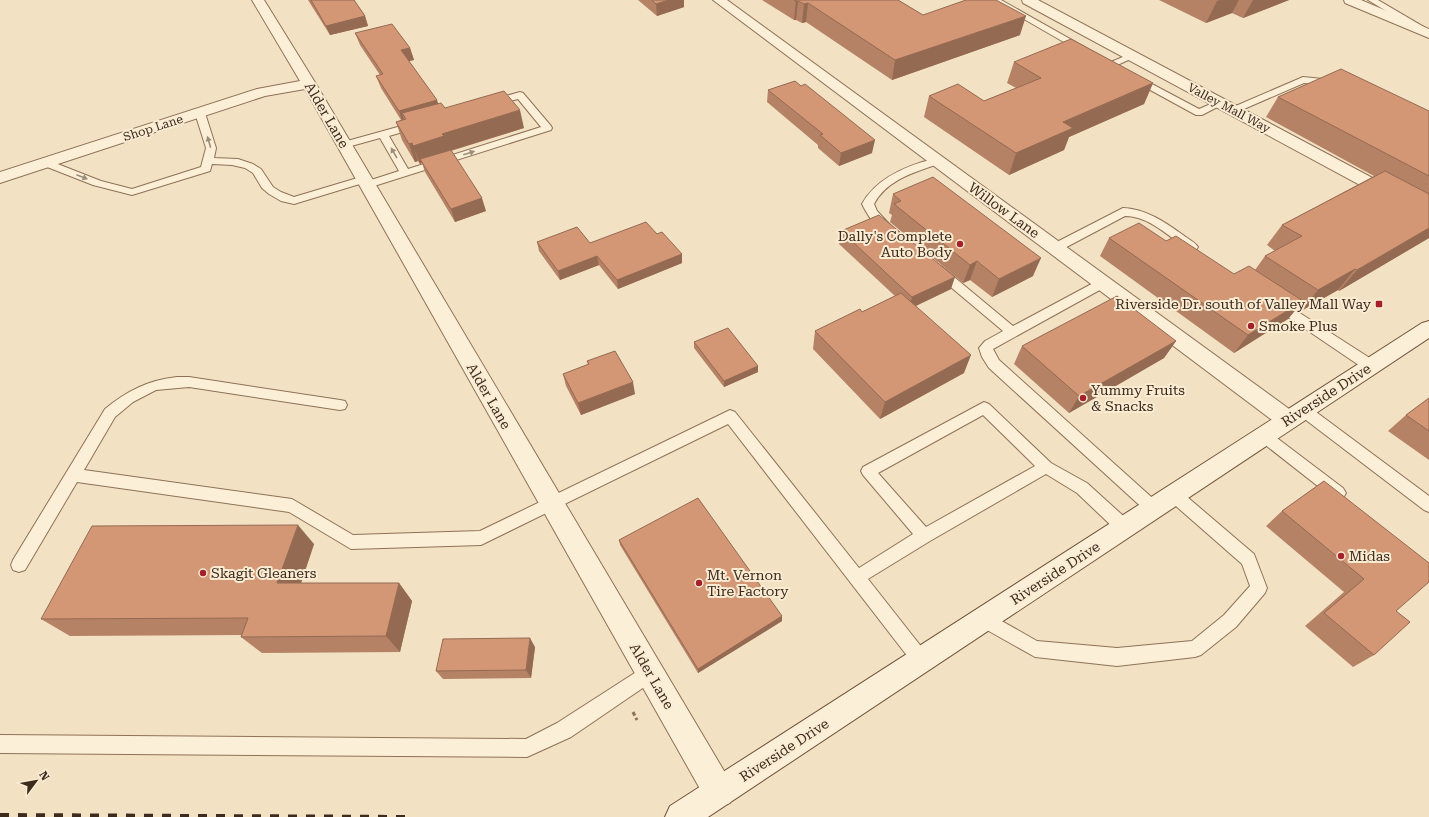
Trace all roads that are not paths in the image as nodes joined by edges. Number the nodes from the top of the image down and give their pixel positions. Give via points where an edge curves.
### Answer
1 (258, 0) edge
2 (719, 0) edge
3 (995, 0) edge
4 (1028, 0) edge
5 (1350, 0) edge
6 (1372, 0) edge
7 (1429, 34) edge
8 (1132, 56) junction
9 (1110, 65) junction
10 (309, 84) junction
11 (1342, 84) edge
12 (482, 106) edge
13 (1227, 107) junction
14 (200, 113) junction
15 (428, 121) edge
16 (383, 134) junction
17 (344, 145) junction
18 (208, 161) junction
19 (937, 161) junction
20 (46, 163) junction
21 (405, 173) junction
22 (1, 176) edge
23 (366, 182) junction
24 (1429, 215) edge
25 (897, 236) edge
26 (1055, 248) junction
27 (1202, 254) edge
28 (927, 261) edge
29 (1103, 283) junction
30 (1267, 297) edge
31 (1429, 328) edge
32 (1012, 332) junction
33 (1371, 366) junction
34 (340, 405) dead end
35 (1296, 415) junction
36 (1264, 436) junction
37 (1046, 467) junction
38 (72, 475) junction
39 (1174, 495) junction
40 (1350, 502) edge
41 (551, 503) junction
42 (1429, 505) edge
43 (1153, 508) junction
44 (1124, 527) junction
45 (924, 536) junction
46 (19, 565) dead end
47 (856, 578) junction
48 (984, 619) junction
49 (921, 660) junction
50 (650, 673) junction
51 (0, 744) edge
52 (719, 792) junction
53 (681, 817) edge

1 - 10 street, Alder Lane
2 - 19 street, Willow Lane
3 - 9 lane
4 - 8 street, Valley Mall Way
5 - 7 street
6 - 7 lane
8 - 9 lane
8 - 13 street, Valley Mall Way
9 - 13 lane via 1199,113
10 - 14 street, Shop Lane via 262,92
10 - 17 street, Alder Lane
11 - 13 lane via 1303,80
21 -> 12 lane via 547,128 520,95
13 - 24 street, Valley Mall Way
18 -> 14 lane via 211,148
14 - 20 street, Shop Lane
15 - 16 lane
16 - 17 lane
21 -> 16 lane
17 - 23 street, Alder Lane
20 -> 18 lane via 97,183 132,192 206,169
18 - 23 lane via 246,164 256,170 264,184 283,199 294,201
19 - 25 lane via 900,176 878,188 872,195 868,204 872,213
19 - 26 street, Willow Lane
20 - 22 street, Shop Lane
21 - 23 lane
23 - 41 street, Alder Lane
26 - 27 lane via 1123,212 1131,211 1143,214
26 - 29 street, Willow Lane
28 - 32 lane
29 - 32 lane
29 - 35 street, Willow Lane
30 - 33 lane
31 - 33 street, Riverside Drive
32 - 43 lane via 986,348 991,360
33 - 35 street, Riverside Drive
34 - 38 lane via 189,382 155,385 127,398 110,413
35 - 36 street, Riverside Drive
35 - 42 lane
36 - 39 street, Riverside Drive
36 - 40 lane
37 - 44 lane via 1082,488
37 - 45 lane
37 - 45 lane via 984,408 868,471
38 - 41 lane via 292,506 351,542 481,538
38 - 46 lane
39 - 43 street, Riverside Drive
39 - 48 lane via 1248,559 1259,588 1230,621 1195,648 1117,657 1035,649
41 - 47 lane via 730,416
41 - 50 street, Alder Lane
43 - 44 street, Riverside Drive
44 - 48 street, Riverside Drive
45 - 47 lane
47 - 49 lane
48 - 49 street, Riverside Drive
49 - 52 street, Riverside Drive
50 - 51 lane via 564,730 527,748
50 - 52 street, Alder Lane
52 - 53 street, Riverside Drive

